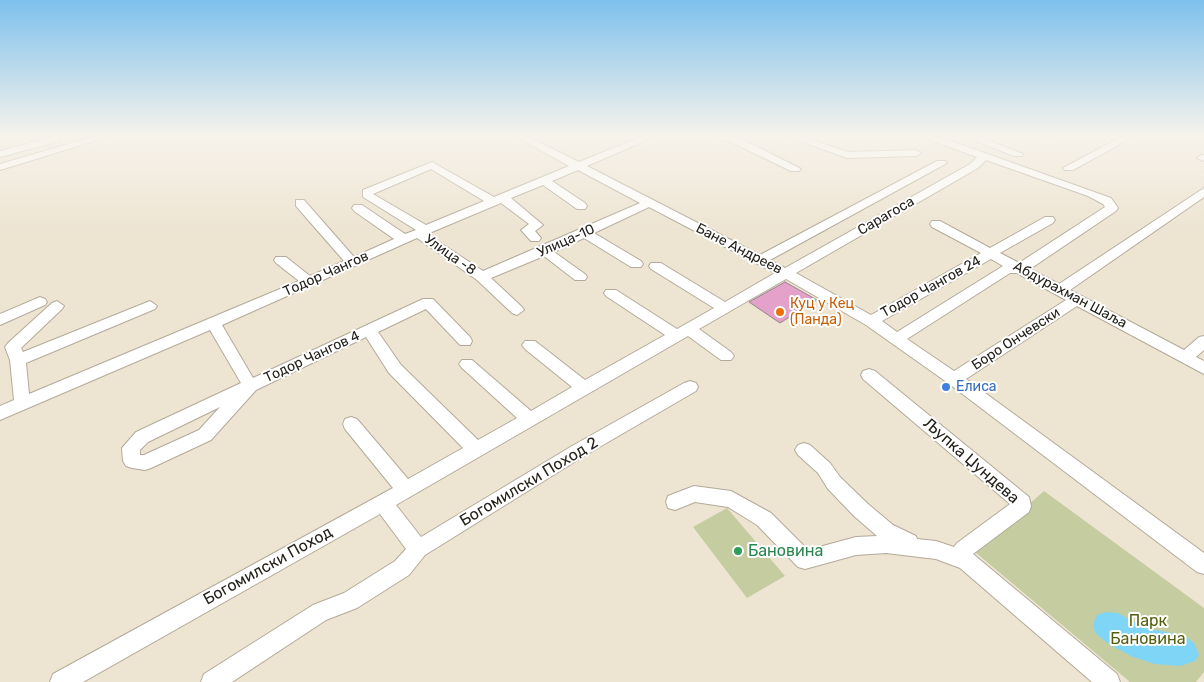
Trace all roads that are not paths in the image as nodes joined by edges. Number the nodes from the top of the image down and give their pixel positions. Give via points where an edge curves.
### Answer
1 (425, 168) edge
2 (437, 168) edge
3 (575, 168) edge
4 (579, 168) edge
5 (932, 168) edge
6 (971, 168) edge
7 (1016, 168) edge
8 (544, 181) junction
9 (1204, 192) edge
10 (498, 200) junction
11 (300, 203) dead end
12 (649, 203) junction
13 (581, 206) dead end
14 (358, 208) dead end
15 (1049, 220) dead end
16 (936, 224) dead end
17 (422, 231) junction
18 (585, 233) junction
19 (536, 238) dead end
20 (403, 239) junction
21 (545, 251) junction
22 (991, 254) junction
23 (281, 260) dead end
24 (760, 260) junction
25 (352, 263) junction
26 (636, 264) dead end
27 (656, 266) dead end
28 (1019, 269) junction
29 (786, 273) junction
30 (482, 277) junction
31 (580, 277) dead end
32 (309, 282) junction
33 (1060, 290) junction
34 (611, 293) dead end
35 (1077, 299) junction
36 (40, 302) dead end
37 (57, 306) dead end
38 (150, 306) dead end
39 (725, 308) junction
40 (517, 310) dead end
41 (0, 320) edge
42 (871, 321) junction
43 (214, 323) junction
44 (369, 330) junction
45 (682, 332) junction
46 (898, 338) junction
47 (465, 341) dead end
48 (1204, 341) edge
49 (530, 345) dead end
50 (726, 356) dead end
51 (1186, 357) junction
52 (18, 360) junction
53 (467, 364) dead end
54 (1204, 368) edge
55 (869, 375) dead end
56 (954, 379) junction
57 (250, 386) junction
58 (690, 387) dead end
59 (584, 388) junction
60 (22, 404) junction
61 (0, 413) edge
62 (529, 419) junction
63 (351, 424) dead end
64 (475, 450) junction
65 (804, 450) dead end
66 (405, 489) junction
67 (675, 502) dead end
68 (383, 503) junction
69 (418, 548) junction
70 (924, 548) junction
71 (966, 561) junction
72 (1204, 565) edge
73 (61, 682) edge
74 (212, 682) edge
75 (1109, 682) edge

1 - 17 street, Улица -8 via 367,192
2 - 10 street, Улица -8
3 - 8 street, Тодор Чангов
4 - 12 street, Бане Андреев
5 - 24 street
6 - 29 street, Сарагоса
7 - 28 street via 1107,201 1112,208
8 - 10 street, Тодор Чангов
8 - 13 street
9 - 33 street
10 - 17 street, Тодор Чангов
10 - 19 street via 537,225 527,230
11 - 25 street
12 - 18 street, Улица-10
12 - 24 street, Бане Андреев
14 - 20 street
15 - 22 street, Тодор Чангов 24
16 - 22 street, Абдурахман Шаља
17 - 20 street, Тодор Чангов
17 - 30 street, Улица -8
18 - 21 street, Улица-10
18 - 26 street
20 - 25 street, Тодор Чангов
21 - 30 street, Улица-10
21 - 31 street
22 - 28 street, Абдурахман Шаља
22 - 42 street, Тодор Чангов 24
23 - 32 street
24 - 29 street, Бане Андреев
25 - 32 street, Тодор Чангов
27 - 39 street
28 - 33 street, Абдурахман Шаља
28 - 46 street via 1007,269
29 - 39 street, Богомилски Поход
29 - 42 street, Бане Андреев
30 - 40 street, Улица -8
32 - 43 street, Тодор Чангов
33 - 35 street, Абдурахман Шаља
34 - 45 street
35 - 51 street, Абдурахман Шаља
35 - 56 street, Боро Ончевски
36 - 41 street
37 - 52 street via 14,347
38 - 52 street
39 - 45 street, Богомилски Поход
42 - 46 street, Бане Андреев
43 - 57 street, Тодор Чангов 4
43 - 60 street, Тодор Чангов
44 - 47 street via 428,302
44 - 57 street, Тодор Чангов 4
44 - 64 street, Тодор Чангов 4 via 395,369
45 - 50 street
45 - 59 street, Богомилски Поход
46 - 56 street
48 - 51 street
49 - 59 street
51 - 54 street, Абдурахман Шаља
52 - 60 street
53 - 62 street
55 - 71 street, Љупка Џундева via 1022,503 964,549 962,554
56 - 72 street
57 - 57 street via 142,436 131,448 132,461 145,463 205,435
58 - 69 street, Богомилски Поход 2
59 - 62 street, Богомилски Поход
60 - 61 street, Тодор Чангов
62 - 64 street, Богомилски Поход
63 - 66 street
64 - 66 street, Богомилски Поход
65 - 70 street via 875,522 899,538
66 - 68 street, Богомилски Поход
67 - 70 street via 694,494 731,499 764,518 803,559 815,559 856,546 886,544
68 - 69 street
68 - 73 street, Богомилски Поход
69 - 74 street via 402,568 350,601 320,612
70 - 71 street
71 - 75 street

